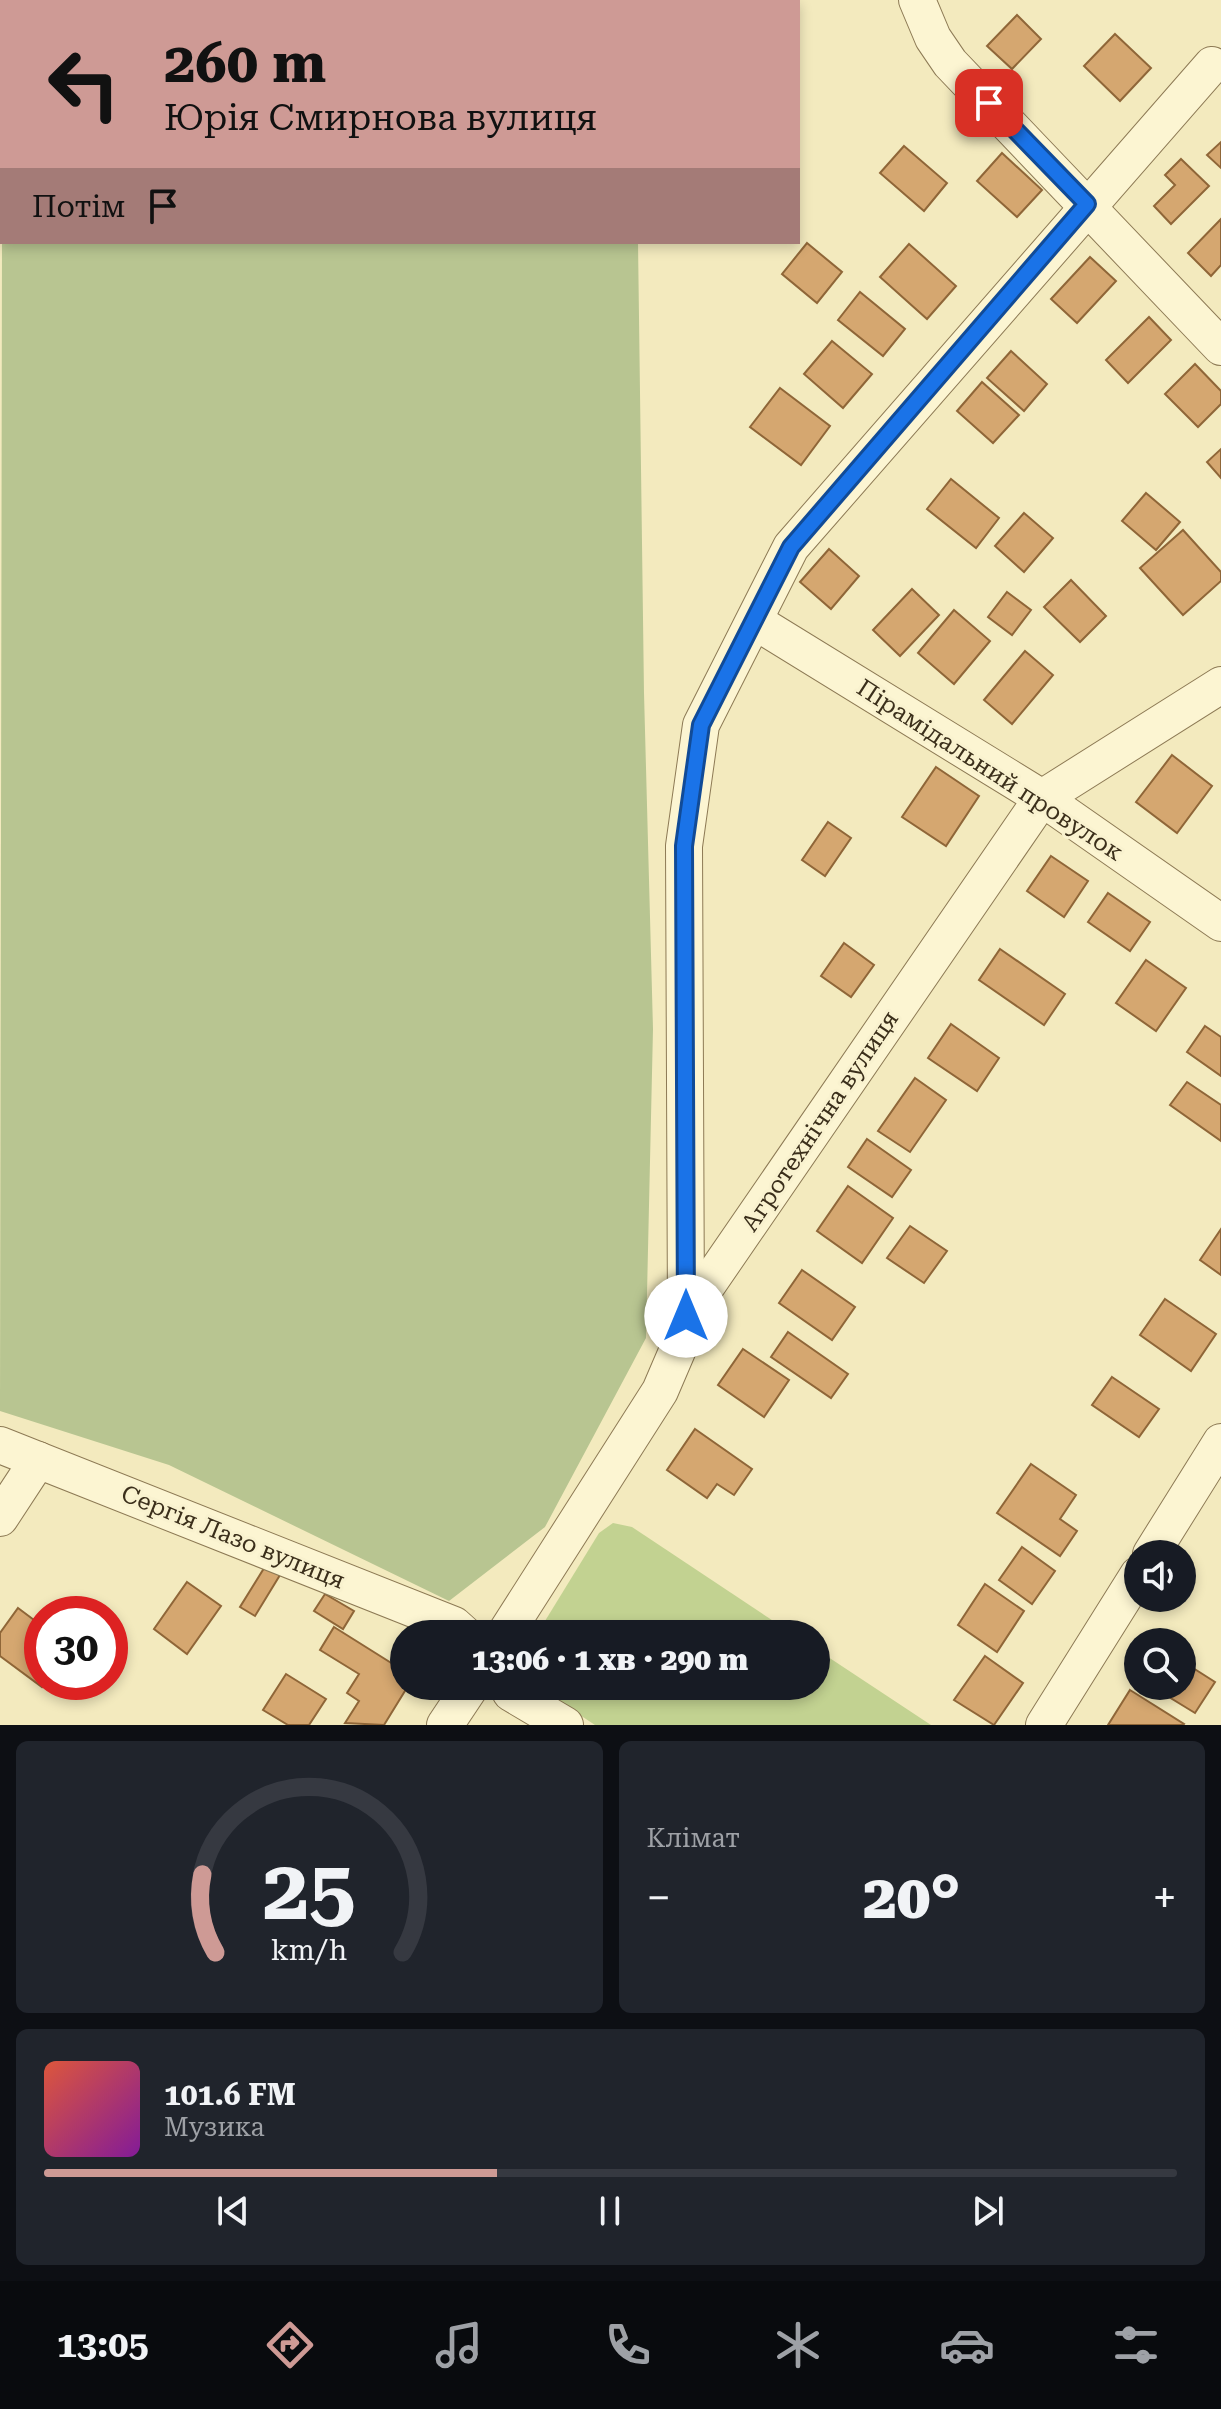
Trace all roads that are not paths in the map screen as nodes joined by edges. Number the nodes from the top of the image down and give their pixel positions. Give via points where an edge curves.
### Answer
1 (917, 0) edge
2 (1212, 65) dead end
3 (1087, 204) junction
4 (1221, 347) edge
5 (756, 622) junction
6 (1221, 685) edge
7 (1042, 798) junction
8 (1221, 923) edge
9 (686, 1316) junction
10 (1221, 1442) edge
11 (0, 1445) edge
12 (38, 1460) junction
13 (0, 1518) edge
14 (1160, 1540) edge
15 (1124, 1597) edge
16 (441, 1620) edge
17 (514, 1620) edge
18 (462, 1700) edge
19 (523, 1700) edge
20 (445, 1725) edge
21 (565, 1725) edge
22 (1044, 1725) edge

1 - 3 street via 950,63
2 - 3 street
3 - 4 street
3 - 5 street via 791,547
5 - 7 street, Пірамідальний провулок
5 - 9 street via 701,725 684,846
6 - 7 street, Агротехнічна вулиця
7 - 8 street, Пірамідальний провулок
7 - 9 street, Агротехнічна вулиця
9 - 17 street, Агротехнічна вулиця via 660,1391
10 - 14 street
11 - 12 street, Сергія Лазо вулиця
12 - 13 street
12 - 16 street, Сергія Лазо вулиця
15 - 22 street
18 - 20 street
19 - 21 street

